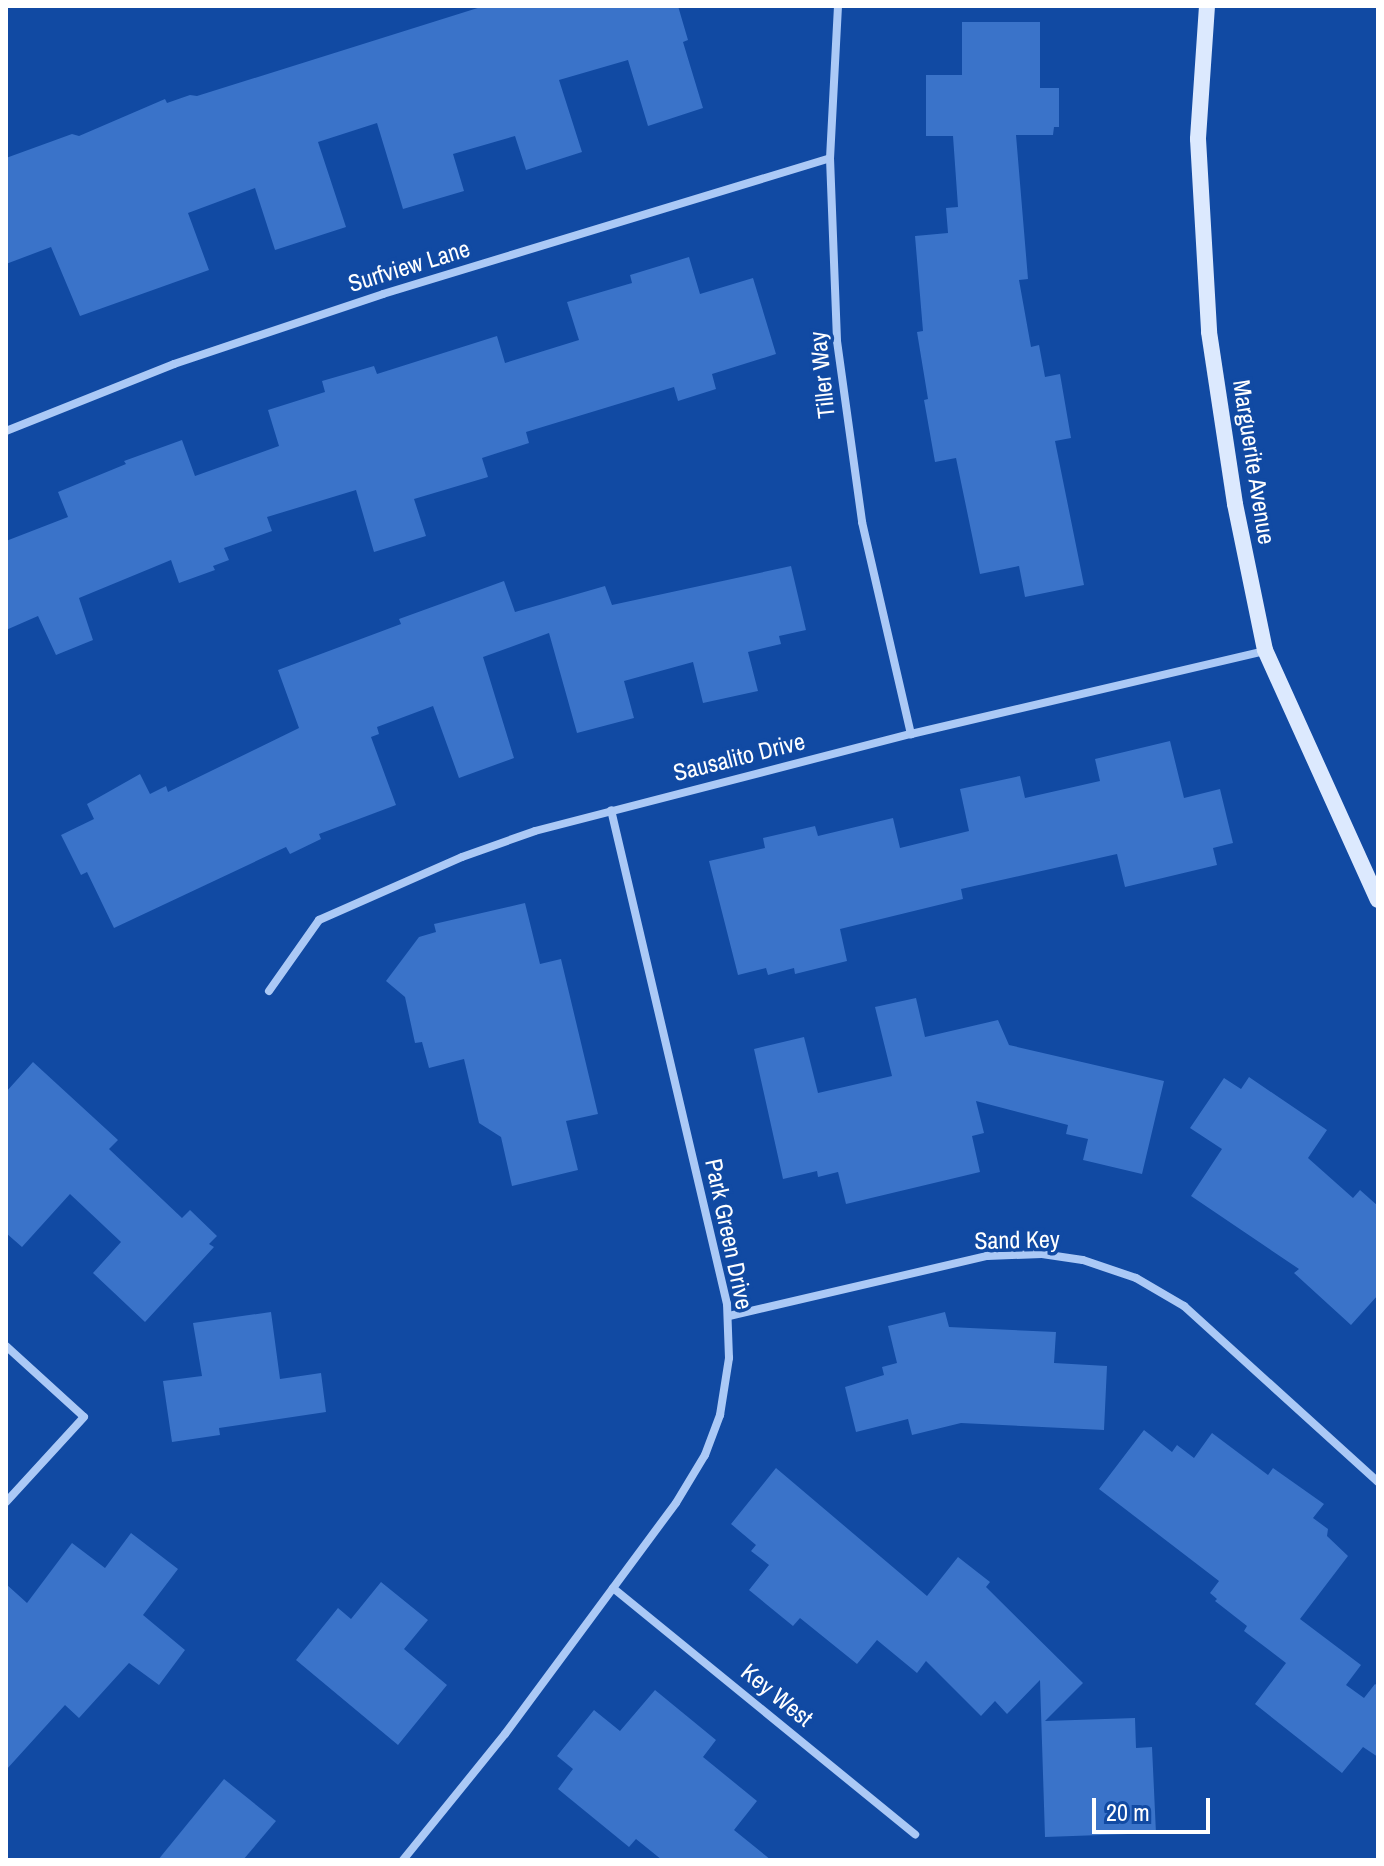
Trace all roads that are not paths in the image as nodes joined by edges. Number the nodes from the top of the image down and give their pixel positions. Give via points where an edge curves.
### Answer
1 (838, 6) edge
2 (1207, 6) edge
3 (830, 158) junction
4 (6, 431) edge
5 (1265, 650) junction
6 (911, 734) junction
7 (611, 810) junction
8 (1378, 900) edge
9 (269, 991) dead end
10 (729, 1316) junction
11 (6, 1346) edge
12 (1378, 1482) edge
13 (6, 1502) edge
14 (613, 1588) junction
15 (915, 1834) dead end
16 (403, 1860) edge

1 - 3 street, Tiller Way
2 - 5 street, Marguerite Avenue via 1198,139 1209,332 1235,504
3 - 4 street, Surfview Lane via 383,294 174,364
3 - 6 street, Tiller Way via 833,288 848,432 862,522
5 - 6 street, Sausalito Drive
5 - 8 street, Marguerite Avenue
6 - 7 street, Sausalito Drive
7 - 9 street, Sausalito Drive via 462,857 319,920
7 - 10 street, Park Green Drive
10 - 12 street, Sand Key via 987,1256 1042,1254 1083,1260 1136,1278 1184,1306
10 - 14 street, Park Green Drive via 720,1415 705,1455
11 - 13 street via 84,1417
14 - 15 street, Key West
14 - 16 street, Park Green Drive

